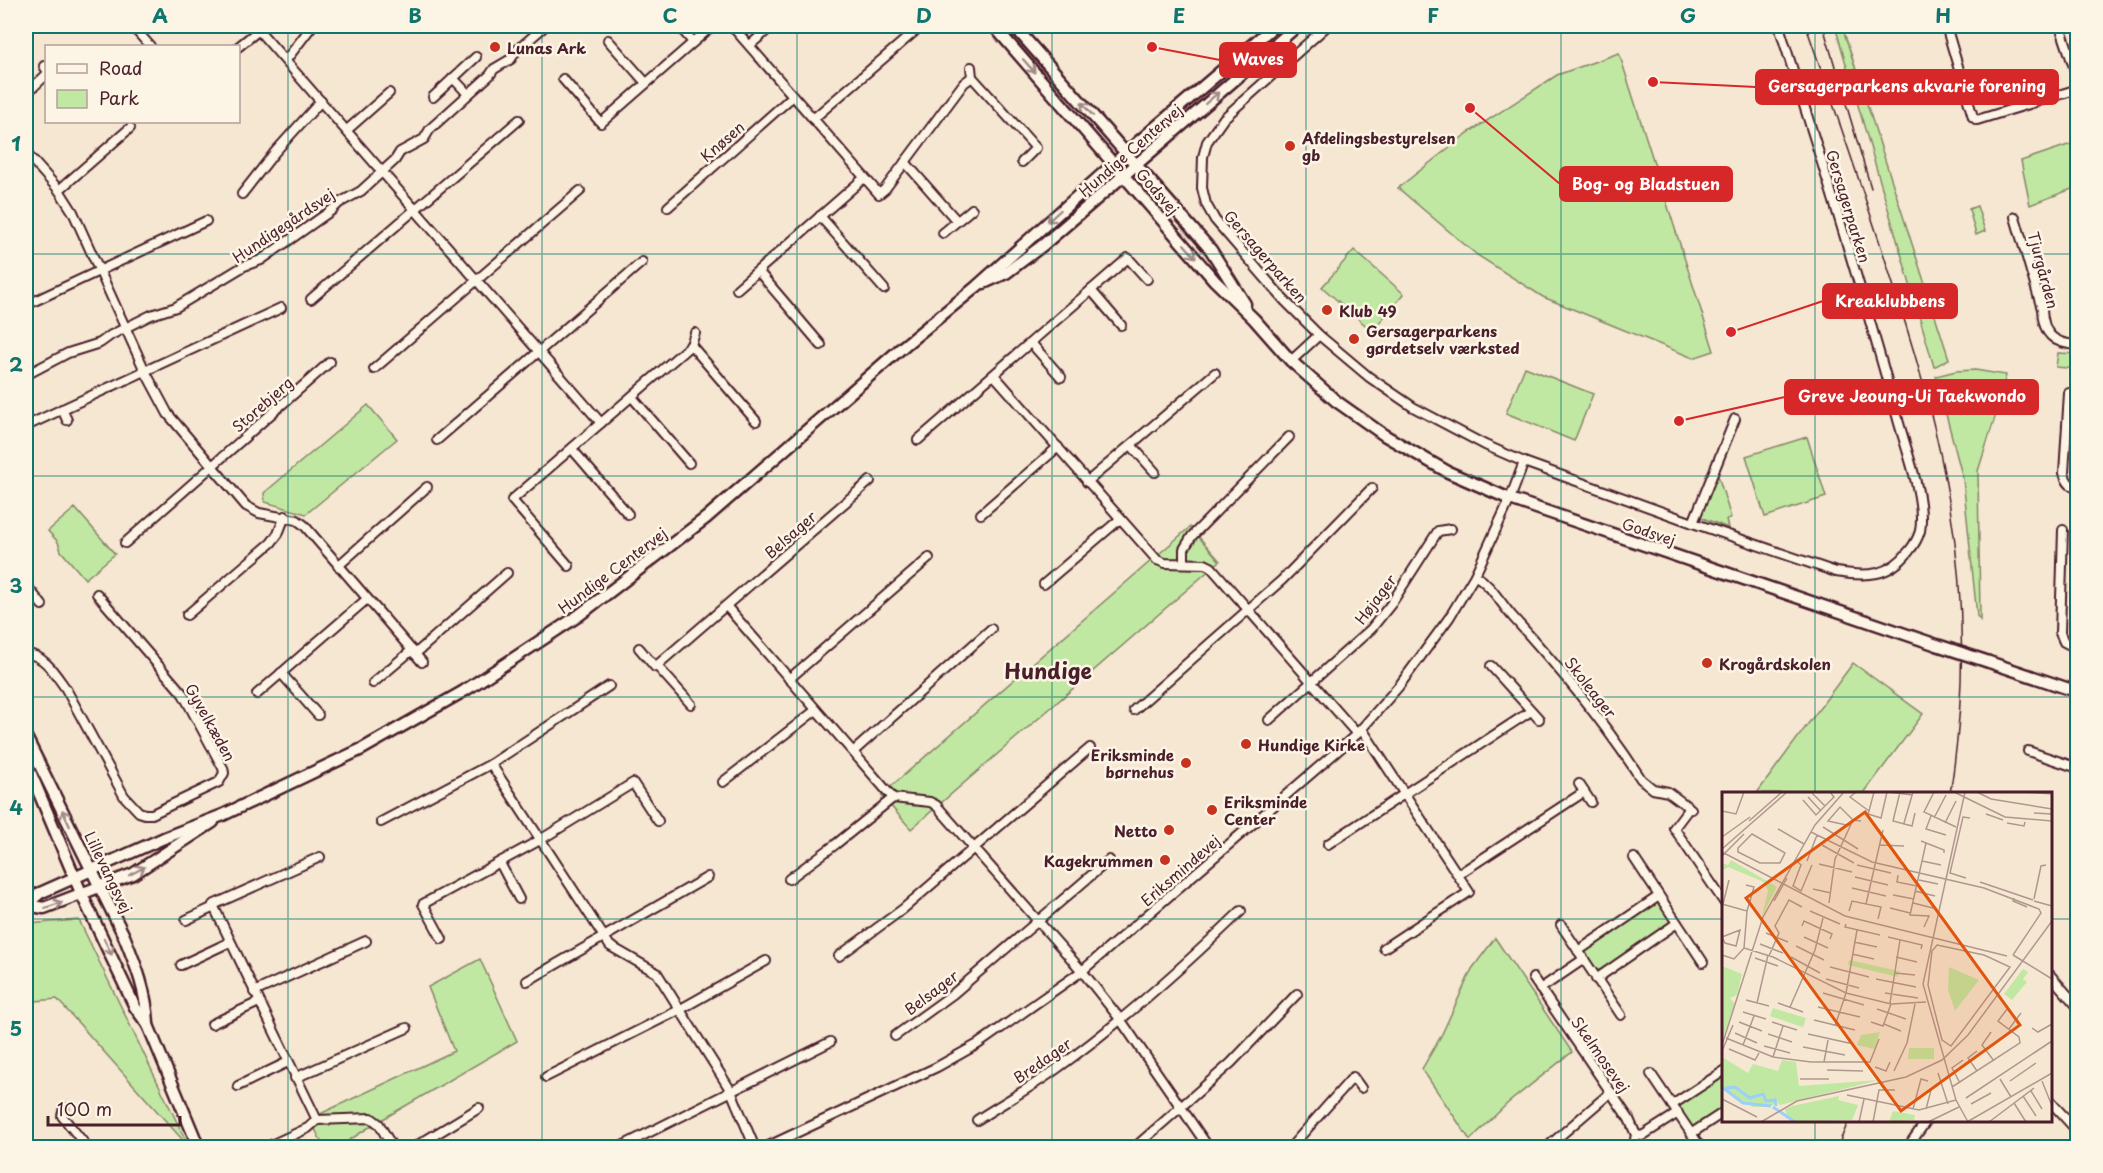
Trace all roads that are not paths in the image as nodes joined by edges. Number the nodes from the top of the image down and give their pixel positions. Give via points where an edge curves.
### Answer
1 (312, 26) edge
2 (545, 26) edge
3 (679, 26) edge
4 (712, 26) edge
5 (732, 26) edge
6 (772, 26) edge
7 (921, 26) edge
8 (994, 26) edge
9 (1014, 26) edge
10 (1274, 26) edge
11 (1297, 26) edge
12 (1327, 26) edge
13 (1779, 26) edge
14 (1946, 26) edge
15 (2060, 26) edge
16 (257, 28) edge
17 (135, 29) dead end
18 (608, 40) dead end
19 (693, 42) junction
20 (149, 45) edge
21 (240, 45) edge
22 (750, 45) junction
23 (476, 57) dead end
24 (285, 60) junction
25 (971, 67) dead end
26 (45, 76) edge
27 (972, 77) junction
28 (453, 78) junction
29 (563, 79) dead end
30 (2078, 79) edge
31 (646, 83) junction
32 (2078, 89) edge
33 (389, 93) dead end
34 (26, 94) edge
35 (468, 94) junction
36 (793, 96) junction
37 (433, 97) dead end
38 (321, 101) junction
39 (813, 119) junction
40 (519, 120) dead end
41 (130, 129) dead end
42 (347, 130) junction
43 (26, 153) edge
44 (1126, 153) junction
45 (905, 162) junction
46 (1022, 162) dead end
47 (1114, 164) junction
48 (1136, 164) junction
49 (383, 171) junction
50 (1124, 175) junction
51 (864, 178) junction
52 (59, 190) junction
53 (580, 191) dead end
54 (242, 194) dead end
55 (668, 207) dead end
56 (416, 209) junction
57 (972, 209) dead end
58 (820, 216) junction
59 (2015, 217) dead end
60 (206, 221) dead end
61 (957, 221) junction
62 (943, 234) dead end
63 (642, 262) dead end
64 (99, 271) junction
65 (758, 271) junction
66 (1147, 279) dead end
67 (477, 280) junction
68 (976, 287) junction
69 (737, 289) dead end
70 (884, 289) dead end
71 (1091, 290) junction
72 (311, 299) dead end
73 (26, 305) edge
74 (281, 308) dead end
75 (1254, 319) junction
76 (1121, 325) dead end
77 (126, 328) junction
78 (695, 333) dead end
79 (1319, 335) junction
80 (1031, 343) junction
81 (691, 345) junction
82 (821, 345) dead end
83 (2078, 345) edge
84 (539, 351) junction
85 (1291, 361) junction
86 (330, 362) dead end
87 (374, 369) dead end
88 (145, 371) junction
89 (1215, 373) dead end
90 (26, 375) edge
91 (994, 375) junction
92 (1061, 376) dead end
93 (2069, 393) dead end
94 (632, 397) junction
95 (62, 409) junction
96 (1735, 419) dead end
97 (67, 420) dead end
98 (756, 421) dead end
99 (601, 423) junction
100 (26, 426) edge
101 (1289, 437) dead end
102 (437, 440) dead end
103 (918, 440) dead end
104 (1131, 445) junction
105 (1058, 447) junction
106 (572, 449) junction
107 (1524, 462) junction
108 (689, 463) dead end
109 (212, 466) junction
110 (1155, 472) dead end
111 (870, 481) dead end
112 (1087, 482) junction
113 (427, 487) dead end
114 (2078, 488) edge
115 (1372, 489) dead end
116 (1510, 499) junction
117 (512, 500) junction
118 (501, 502) dead end
119 (628, 514) dead end
120 (981, 514) dead end
121 (285, 516) junction
122 (1119, 520) junction
123 (1692, 523) junction
124 (1451, 529) dead end
125 (2063, 530) dead end
126 (124, 543) dead end
127 (929, 558) dead end
128 (1184, 563) junction
129 (338, 566) junction
130 (569, 566) dead end
131 (507, 573) dead end
132 (1475, 574) junction
133 (1044, 584) dead end
134 (26, 585) edge
135 (97, 594) dead end
136 (367, 599) junction
137 (42, 605) dead end
138 (727, 607) junction
139 (1249, 610) junction
140 (187, 615) dead end
141 (991, 629) dead end
142 (639, 648) dead end
143 (2078, 649) edge
144 (413, 652) junction
145 (26, 654) edge
146 (422, 662) dead end
147 (657, 666) junction
148 (1491, 666) dead end
149 (281, 673) junction
150 (789, 679) junction
151 (1312, 682) junction
152 (373, 683) dead end
153 (609, 686) dead end
154 (2078, 692) edge
155 (256, 694) dead end
156 (691, 704) dead end
157 (816, 710) junction
158 (1134, 710) dead end
159 (1531, 711) junction
160 (318, 715) dead end
161 (1539, 719) dead end
162 (1269, 720) dead end
163 (1360, 731) junction
164 (26, 737) edge
165 (1090, 748) dead end
166 (854, 751) junction
167 (2028, 751) dead end
168 (26, 762) edge
169 (491, 764) junction
170 (2078, 768) edge
171 (723, 782) dead end
172 (1579, 784) dead end
173 (1584, 792) junction
174 (1406, 794) junction
175 (893, 798) junction
176 (1591, 802) dead end
177 (223, 815) junction
178 (658, 821) dead end
179 (381, 822) dead end
180 (540, 840) junction
181 (1328, 844) dead end
182 (973, 848) junction
183 (320, 856) dead end
184 (1634, 858) dead end
185 (1109, 860) dead end
186 (500, 863) junction
187 (90, 870) junction
188 (1459, 874) junction
189 (708, 877) dead end
190 (74, 878) junction
191 (789, 879) dead end
192 (100, 888) junction
193 (82, 895) junction
194 (1659, 896) junction
195 (519, 899) dead end
196 (1722, 899) edge
197 (26, 905) edge
198 (214, 907) junction
199 (1241, 911) dead end
200 (186, 920) dead end
201 (1038, 922) junction
202 (1677, 923) junction
203 (1561, 925) dead end
204 (604, 938) junction
205 (442, 939) dead end
206 (366, 941) dead end
207 (230, 942) junction
208 (1384, 948) dead end
209 (1578, 951) junction
210 (839, 956) dead end
211 (1584, 959) junction
212 (766, 961) dead end
213 (1703, 962) dead end
214 (181, 965) dead end
215 (1082, 971) junction
216 (2052, 977) edge
217 (1533, 978) dead end
218 (1596, 978) junction
219 (527, 981) dead end
220 (1540, 989) junction
221 (254, 992) junction
222 (1298, 994) dead end
223 (259, 1002) junction
224 (2078, 1007) edge
225 (679, 1010) junction
226 (1621, 1016) dead end
227 (1120, 1019) junction
228 (212, 1024) dead end
229 (148, 1025) junction
230 (407, 1028) dead end
231 (895, 1036) dead end
232 (830, 1042) dead end
233 (288, 1062) junction
234 (1722, 1072) edge
235 (1651, 1074) dead end
236 (546, 1077) dead end
237 (295, 1078) junction
238 (238, 1086) dead end
239 (1361, 1088) dead end
240 (731, 1091) junction
241 (1611, 1092) junction
242 (2052, 1103) edge
243 (1672, 1105) junction
244 (1182, 1107) junction
245 (64, 1108) dead end
246 (479, 1108) dead end
247 (1678, 1113) junction
248 (1722, 1113) edge
249 (317, 1120) junction
250 (977, 1120) dead end
251 (1926, 1122) edge
252 (2078, 1132) edge
253 (1692, 1133) junction
254 (1636, 1135) junction
255 (2078, 1140) edge
256 (26, 1142) edge
257 (269, 1146) edge
258 (30, 1148) edge
259 (88, 1148) edge
260 (199, 1148) edge
261 (393, 1148) edge
262 (413, 1148) edge
263 (618, 1148) edge
264 (755, 1148) edge
265 (764, 1148) edge
266 (1134, 1148) edge
267 (1209, 1148) edge
268 (1290, 1148) edge
269 (1546, 1148) edge
270 (1632, 1148) edge
271 (1701, 1148) edge
272 (1907, 1148) edge
273 (2069, 1148) edge

1 - 24 street
2 - 35 street, Hundigegårdsvej
3 - 19 street
4 - 19 street
5 - 22 street
6 - 22 street
7 - 39 street
8 -> 47 street, Godsvej
44 -> 9 street, Godsvej
10 - 44 street, Hundige Centervej
48 -> 11 street, Hundige Centervej
12 - 79 street, Gersagerparken via 1224,118 1208,142 1201,172 1206,204 1215,220
13 - 123 street, Gersagerparken via 1884,370 1920,501 1919,532 1914,545 1893,567 1859,576 1836,572
14 - 32 street via 1977,120
15 - 30 street
16 - 21 street
16 - 24 street
17 - 20 street
18 - 31 street
19 - 31 street
22 - 36 street
23 - 28 street
24 - 38 street
25 - 27 street
26 - 34 street
27 - 45 street
27 - 46 street via 1036,148
28 - 35 street
28 - 37 street
29 - 31 street via 600,123
33 - 42 street
35 - 49 street, Hundigegårdsvej via 424,139 400,152
36 - 39 street
36 - 55 street, Knøsen
38 - 42 street
38 - 54 street
39 - 51 street
40 - 56 street
41 - 52 street
42 - 49 street
43 - 52 street
44 - 47 street, Hundige Centervej
44 - 48 street, Godsvej
45 - 51 street via 879,194
45 - 61 street
47 - 50 street, Godsvej
47 -> 68 street, Hundige Centervej
48 - 50 street, Hundige Centervej
48 - 75 street, Godsvej via 1210,250
49 - 56 street
49 - 77 street, Hundigegårdsvej via 361,191 261,260 176,307
50 - 68 street, Hundige Centervej via 1034,252 1006,273
50 -> 75 street, Godsvej via 1215,281
51 - 58 street
52 - 64 street via 74,212
53 - 67 street
56 - 67 street
56 - 72 street
57 - 61 street
58 - 65 street
58 - 70 street
59 - 83 street, Tjurgården via 2043,321 2053,339
60 - 64 street
61 - 62 street
63 - 84 street
64 - 73 street
64 - 77 street
65 - 69 street
65 - 82 street
66 - 71 street via 1128,258
67 - 84 street
67 - 87 street
68 - 177 street, Hundige Centervej via 706,518 578,616 464,691 362,749
71 - 76 street
71 - 80 street
74 - 88 street
75 - 85 street, Godsvej
77 - 88 street
77 - 90 street, Hundigegårdsvej
78 - 81 street
79 - 85 street
79 - 107 street, Gersagerparken via 1413,407
80 - 91 street
80 - 92 street
81 - 94 street
81 - 98 street
84 - 99 street
84 - 102 street
85 - 116 street, Godsvej via 1336,401 1384,435 1448,472
86 - 109 street, Storebjerg
88 - 95 street
88 - 109 street via 168,414
89 - 104 street
91 - 103 street
91 - 105 street
93 - 114 street via 2064,473 2066,481
94 - 99 street
94 - 108 street
95 - 97 street
95 - 100 street
96 - 123 street
99 - 106 street
101 - 128 street via 1192,536 1184,549
104 - 110 street
104 - 112 street
105 - 112 street
105 - 120 street
106 - 117 street
106 - 119 street
107 - 116 street
107 - 123 street, Gersagerparken
109 - 121 street via 246,506 259,513
109 - 126 street, Storebjerg
111 - 138 street, Belsager
112 - 122 street
113 - 129 street
115 - 139 street
116 - 132 street, Eriksmindevej
116 - 154 street, Godsvej, bridge
117 - 118 street
117 - 130 street
121 - 129 street via 304,525
121 - 140 street via 271,543
122 - 128 street via 1156,560
122 - 133 street
124 - 151 street, Højager via 1438,531 1371,629
125 - 143 street via 2060,633 2064,642
127 - 150 street
128 - 139 street via 1208,565
129 - 136 street
131 - 144 street
132 - 163 street, Eriksmindevej via 1427,651
132 - 196 street, Skoleager via 1490,586 1584,698 1641,779 1690,808 1674,828
134 - 137 street
135 - 145 street, Gyvelkæden via 183,694 223,768 219,782 152,814 139,812 124,796 56,675 36,656
136 - 144 street
136 - 149 street
138 - 147 street, Belsager
138 - 150 street
139 - 151 street
139 - 158 street
141 - 166 street
142 - 147 street
144 - 146 street
144 - 152 street
147 - 156 street
148 - 159 street
149 - 155 street
149 - 160 street
150 - 157 street
151 - 162 street, Højager
151 - 163 street
153 - 169 street
157 - 166 street
157 - 171 street
159 - 161 street
159 - 174 street
163 - 174 street
163 - 215 street, Eriksmindevej
187 -> 164 street, Lillevangsvej
165 - 182 street
166 - 175 street
167 - 170 street
168 - 190 street, Lillevangsvej
169 - 179 street
169 - 180 street
172 - 173 street
173 - 176 street
173 - 188 street
174 - 181 street
174 - 188 street
175 - 182 street via 936,805
175 - 191 street
177 - 187 street, Hundige Centervej
192 -> 177 street, Hundige Centervej via 151,863
178 - 180 street via 633,783
180 - 186 street
180 - 204 street
182 - 201 street
182 - 210 street via 903,909
183 - 198 street
184 - 194 street
185 - 201 street, Belsager
186 - 195 street
186 - 205 street via 423,904
187 - 190 street, Hundige Centervej
187 - 192 street, Lillevangsvej
188 - 208 street via 1469,892
189 - 204 street
190 - 193 street, Lillevangsvej
190 - 197 street, Hundige Centervej via 40,893
192 - 193 street, Hundige Centervej
192 - 229 street, Lillevangsvej via 134,960 147,1002
197 -> 193 street, Hundige Centervej via 44,908
193 -> 229 street, Lillevangsvej via 135,1007
194 - 202 street
194 - 209 street
198 - 200 street
198 - 207 street
199 - 227 street, Bredager
201 - 215 street
201 - 231 street, Belsager via 953,994
202 - 213 street
202 - 218 street
203 - 209 street
204 - 219 street
204 - 225 street via 614,950 657,973
206 - 221 street
207 - 214 street
207 - 221 street
209 - 211 street
211 - 218 street
211 - 220 street
212 - 225 street
215 - 227 street
215 - 265 street, Eriksmindevej via 978,1044 937,1067
216 - 224 street
217 - 220 street, Skelmosevej
218 - 226 street
220 - 241 street, Skelmosevej
221 - 223 street
222 - 244 street
223 - 228 street
223 - 233 street
225 - 236 street
225 - 240 street
227 - 244 street
227 - 250 street, Bredager via 1055,1070
229 - 260 street, Lillevangsvej
230 - 237 street
232 - 240 street
233 - 237 street
233 - 238 street
234 - 243 street
235 - 243 street
237 - 249 street
239 - 268 street via 1353,1077
240 - 263 street
240 - 264 street
241 - 254 street, Skelmosevej
241 - 269 street
242 - 252 street
243 - 247 street
244 - 266 street
244 - 267 street
245 - 259 street via 62,1116
246 - 262 street
247 - 253 street
247 - 254 street via 1642,1136
248 - 253 street
249 - 257 street
249 - 261 street via 371,1119 379,1124
251 - 272 street
253 - 271 street
254 - 270 street
255 - 273 street
256 - 258 street

